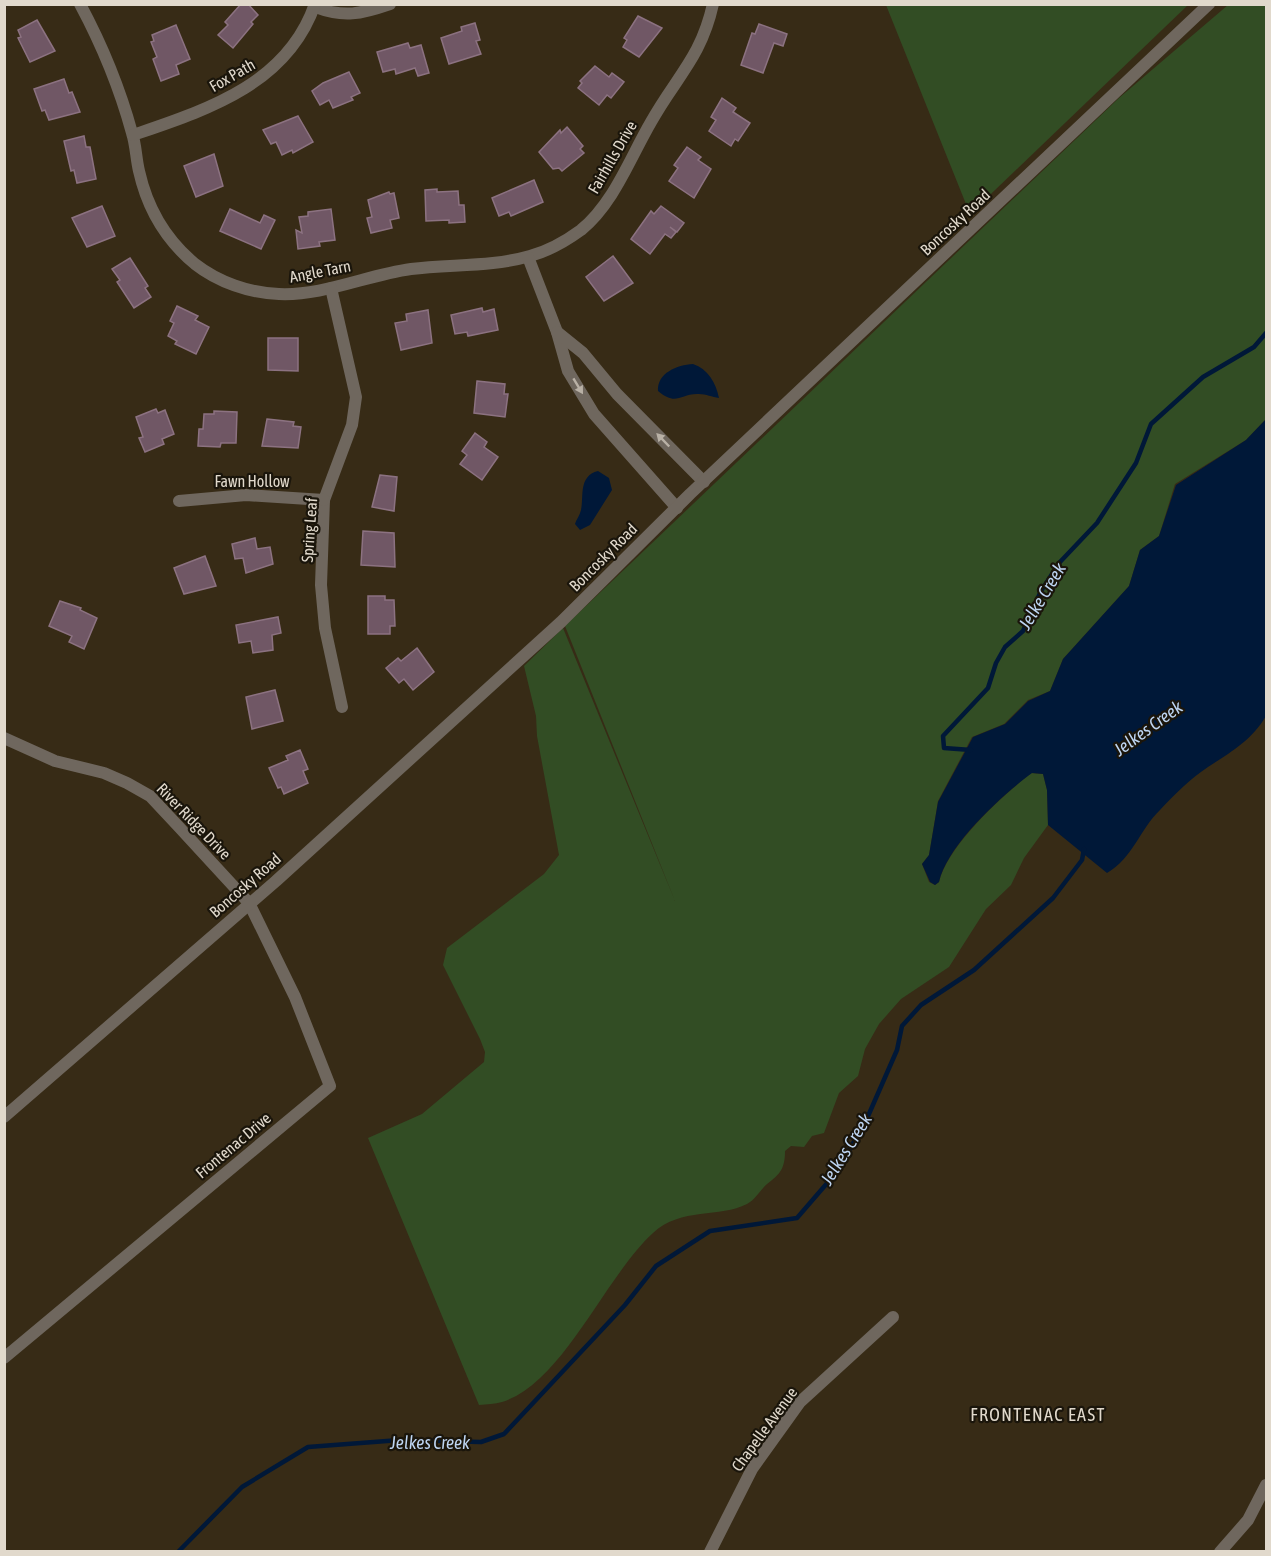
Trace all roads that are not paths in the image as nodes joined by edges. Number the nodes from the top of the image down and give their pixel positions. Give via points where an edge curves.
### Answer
1 (80, 4) edge
2 (390, 4) edge
3 (713, 4) edge
4 (1209, 4) edge
5 (315, 6) edge
6 (133, 135) junction
7 (528, 257) junction
8 (331, 288) junction
9 (557, 332) junction
10 (704, 482) junction
11 (324, 500) junction
12 (179, 501) dead end
13 (676, 508) junction
14 (342, 708) dead end
15 (4, 738) edge
16 (249, 903) junction
17 (4, 1117) edge
18 (893, 1317) dead end
19 (4, 1358) edge
20 (1266, 1485) edge
21 (710, 1551) edge
22 (1220, 1551) edge

1 - 6 street, Angle Tarn via 108,64
2 - 5 street via 354,14 333,14
3 - 7 street, Fairhills Drive via 697,54 653,118 622,178 598,212 571,237
4 - 10 street, Boncosky Road
5 - 6 street, Fox Path via 286,57 267,74 186,118
6 - 8 street, Angle Tarn via 139,173 156,218 196,265 212,276 255,291 280,294
7 - 8 street, Angle Tarn via 410,269
7 - 9 street
8 - 11 street, Spring Leaf via 356,397 352,425
10 -> 9 street via 583,353
9 -> 13 street via 568,371 594,414
10 - 13 street, Boncosky Road
11 - 12 street, Fawn Hollow via 246,495
11 - 14 street, Spring Leaf via 321,585
13 - 16 street, Boncosky Road via 561,622
15 - 16 street, River Ridge Drive via 55,760 104,772 150,796
16 - 17 street, Boncosky Road
16 - 19 street, Frontenac Drive via 295,997 330,1086
18 - 21 street, Chapelle Avenue via 800,1402 752,1469
20 - 22 street via 1248,1520

